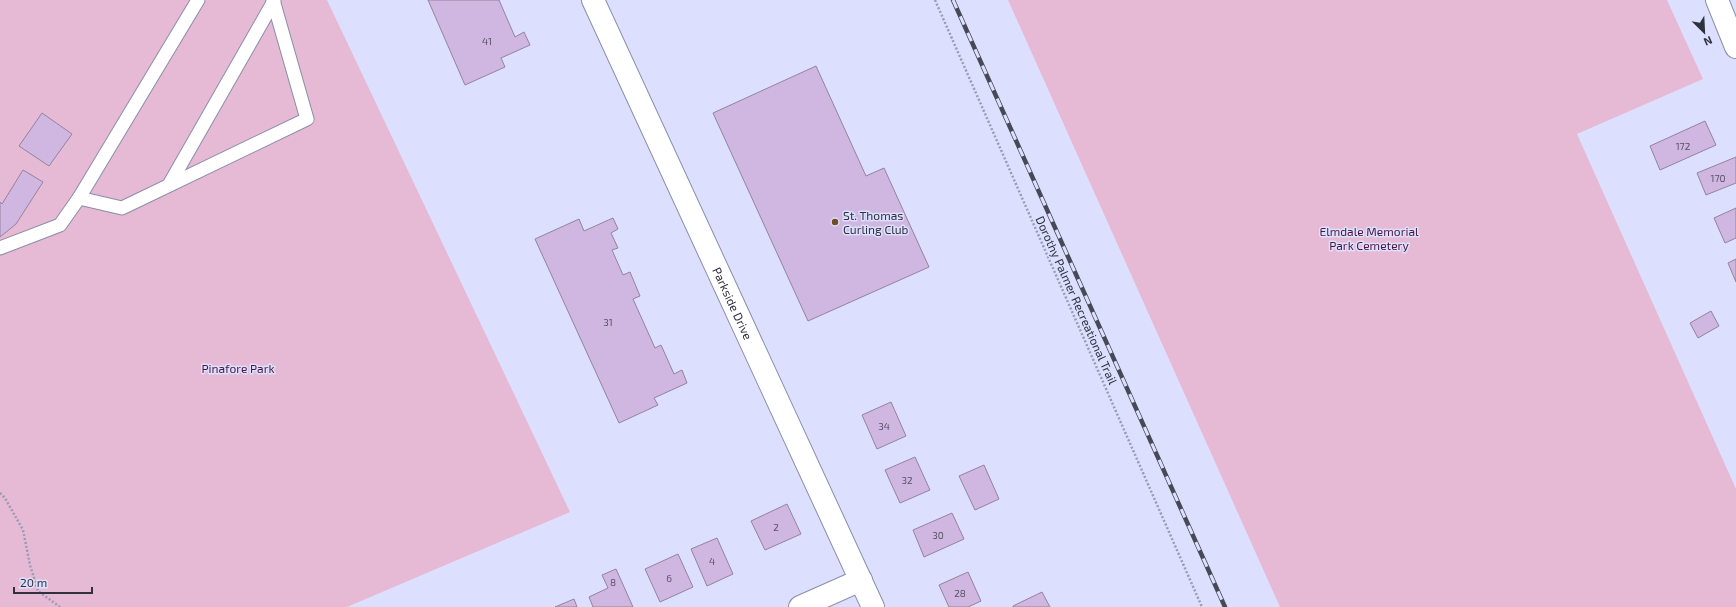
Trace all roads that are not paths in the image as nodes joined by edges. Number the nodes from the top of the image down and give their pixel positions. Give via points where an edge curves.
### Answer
1 (198, 0) edge
2 (273, 0) edge
3 (593, 0) edge
4 (1717, 0) edge
5 (1736, 46) edge
6 (169, 185) junction
7 (79, 198) junction
8 (0, 248) edge
9 (861, 580) junction
10 (800, 607) edge
11 (873, 607) edge

1 - 7 lane
2 - 6 lane
2 - 6 lane via 308,119
3 - 9 street, Parkside Drive
4 - 5 street
6 - 7 lane via 122,208
7 - 8 lane via 60,225
9 - 10 street
9 - 11 street, Parkside Drive

